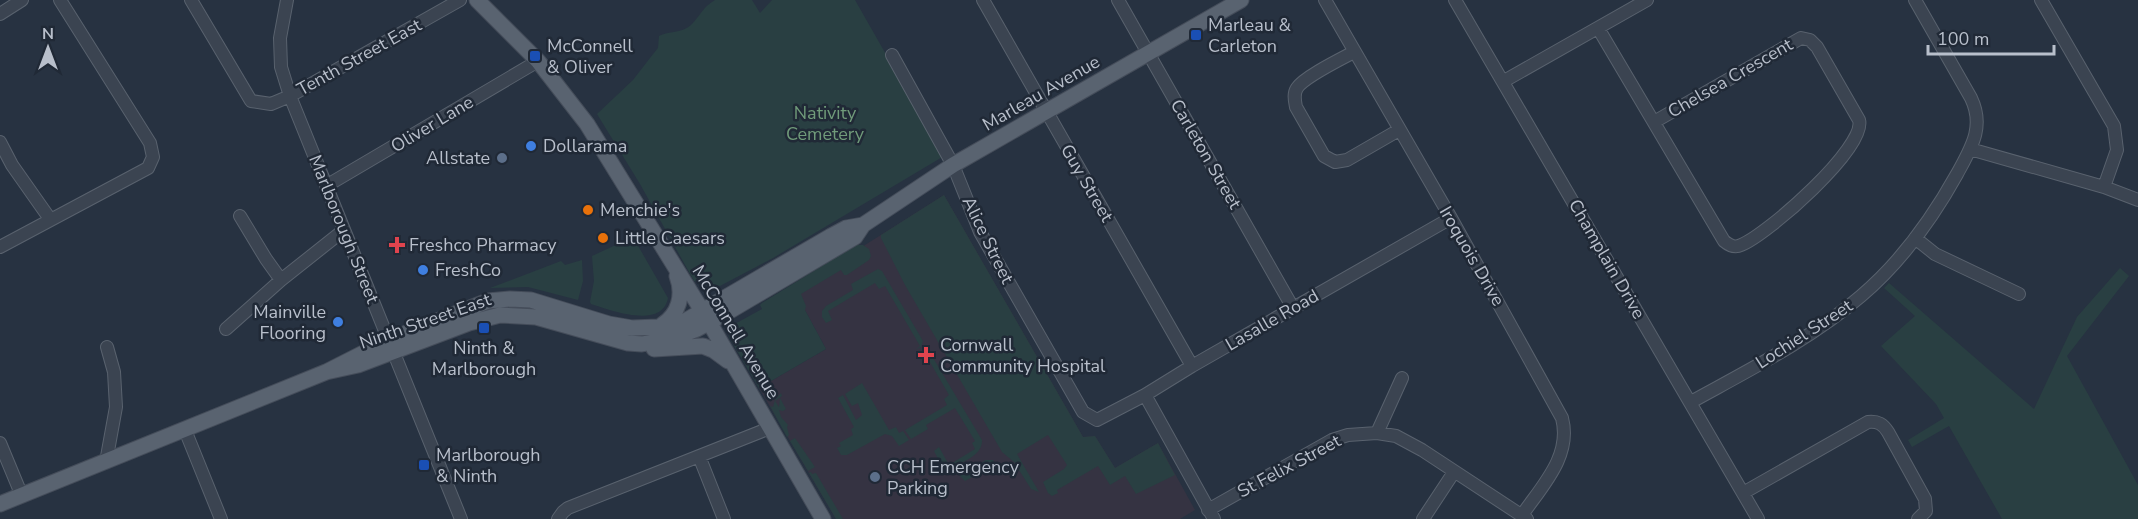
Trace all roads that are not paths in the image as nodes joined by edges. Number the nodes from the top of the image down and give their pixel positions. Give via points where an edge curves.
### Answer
1 (22, 0) edge
2 (60, 0) edge
3 (191, 0) edge
4 (287, 0) edge
5 (460, 0) edge
6 (477, 0) edge
7 (983, 0) edge
8 (1118, 0) edge
9 (1241, 0) edge
10 (1325, 0) edge
11 (1455, 0) edge
12 (1647, 0) edge
13 (1915, 0) edge
14 (2041, 0) edge
15 (0, 14) edge
16 (1598, 28) junction
17 (1354, 52) junction
18 (1149, 54) junction
19 (892, 55) dead end
20 (538, 61) junction
21 (1504, 81) junction
22 (290, 96) junction
23 (1047, 113) junction
24 (1654, 122) junction
25 (1399, 130) junction
26 (0, 142) edge
27 (1970, 149) junction
28 (954, 165) junction
29 (326, 186) junction
30 (2104, 187) junction
31 (2138, 200) edge
32 (240, 216) dead end
33 (1451, 218) junction
34 (50, 219) junction
35 (344, 230) junction
36 (1915, 238) junction
37 (0, 247) edge
38 (673, 264) junction
39 (281, 280) junction
40 (2019, 294) dead end
41 (1293, 308) junction
42 (706, 316) junction
43 (660, 327) junction
44 (226, 329) dead end
45 (617, 341) junction
46 (391, 346) junction
47 (106, 347) dead end
48 (731, 363) junction
49 (1192, 366) junction
50 (1402, 378) dead end
51 (1144, 395) junction
52 (1691, 402) junction
53 (1094, 418) joint
54 (770, 428) junction
55 (185, 430) junction
56 (1377, 432) junction
57 (0, 443) edge
58 (699, 456) junction
59 (106, 462) junction
60 (1454, 472) junction
61 (1743, 493) junction
62 (22, 496) junction
63 (0, 504) edge
64 (1211, 514) edge
65 (1525, 517) edge
66 (221, 519) edge
67 (461, 519) edge
68 (558, 519) edge
69 (724, 519) edge
70 (823, 519) edge
71 (1423, 519) edge
72 (1758, 519) edge
73 (1918, 519) edge

1 - 15 street
2 - 34 street via 150,143 153,157 148,168
3 - 22 street, Tenth Street East via 251,101 271,104
4 - 22 street, Marlborough Street via 280,38 281,67
5 - 22 street, Tenth Street East
6 - 20 main road, McConnell Avenue
7 - 23 street, Guy Street
8 - 18 street, Carleton Street
9 - 18 main road, Marleau Avenue
10 - 17 street, Iroquois Drive
11 - 21 street, Champlain Drive
12 - 16 street
13 - 27 street, Lochiel Street via 1976,108 1978,124
14 - 30 street via 2114,126 2117,150
16 - 21 street
16 - 24 street, Chelsea Crescent
17 - 25 street, Iroquois Drive
17 - 25 street via 1304,81 1295,92 1296,107 1324,156 1335,162 1347,160
18 - 23 main road, Marleau Avenue
18 - 41 street, Carleton Street
19 - 28 street, Alice Street
20 - 29 street, Oliver Lane
20 - 38 main road, McConnell Avenue via 587,124
21 - 52 street, Champlain Drive
22 - 29 street, Marlborough Street
23 - 28 main road, Marleau Avenue
23 - 49 street, Guy Street
24 - 24 street, Chelsea Crescent via 1724,241 1732,246 1763,232 1808,194 1847,150 1860,128 1816,47 1801,38
25 - 33 street, Iroquois Drive
26 - 34 street
27 - 30 street
27 - 36 street, Lochiel Street
28 - 42 main road, Marleau Avenue via 863,225 855,237
28 - 53 street, Alice Street via 980,232 1083,412
29 - 35 street, Marlborough Street
30 - 31 street
32 - 39 street
33 - 41 street, Lasalle Road
33 - 65 street, Iroquois Drive via 1562,418 1563,450
34 - 37 street
35 - 39 street
35 - 46 street, Marlborough Street
36 - 40 street via 1935,254
36 - 52 street, Lochiel Street via 1877,282 1839,314
38 - 42 main road, McConnell Avenue
38 - 43 main road via 680,299 674,314
39 - 44 street
41 - 49 street, Lasalle Road
42 - 43 main road, Ninth Street East
42 - 45 main road, Ninth Street East via 685,335 642,344
42 - 48 main road, McConnell Avenue
43 - 46 main road, Ninth Street East via 625,327 531,300 502,299 475,305
45 - 46 main road, Ninth Street East via 543,319 500,315
45 - 48 main road via 652,349 703,346
46 - 55 main road, Ninth Street East via 358,365 326,372
46 - 67 street, Marlborough Street
47 - 59 street via 114,372 116,407
48 - 54 main road, McConnell Avenue
49 - 51 street, Lasalle Road
50 - 56 street
51 - 53 street, Lasalle Road
51 - 64 street
52 - 61 street, Champlain Drive
54 - 58 street
54 - 70 main road, McConnell Avenue
55 - 59 main road, Ninth Street East
55 - 66 street
56 - 60 street, St Felix Street via 1404,440
56 - 64 street, St Felix Street via 1332,440
57 - 62 street
58 - 68 street via 568,508
58 - 69 street
59 - 62 main road, Ninth Street East
60 - 65 street, St Felix Street
60 - 71 street
61 - 72 street, Champlain Drive
61 - 73 street via 1874,422 1884,427 1925,499 1926,511
62 - 63 main road, Ninth Street East

